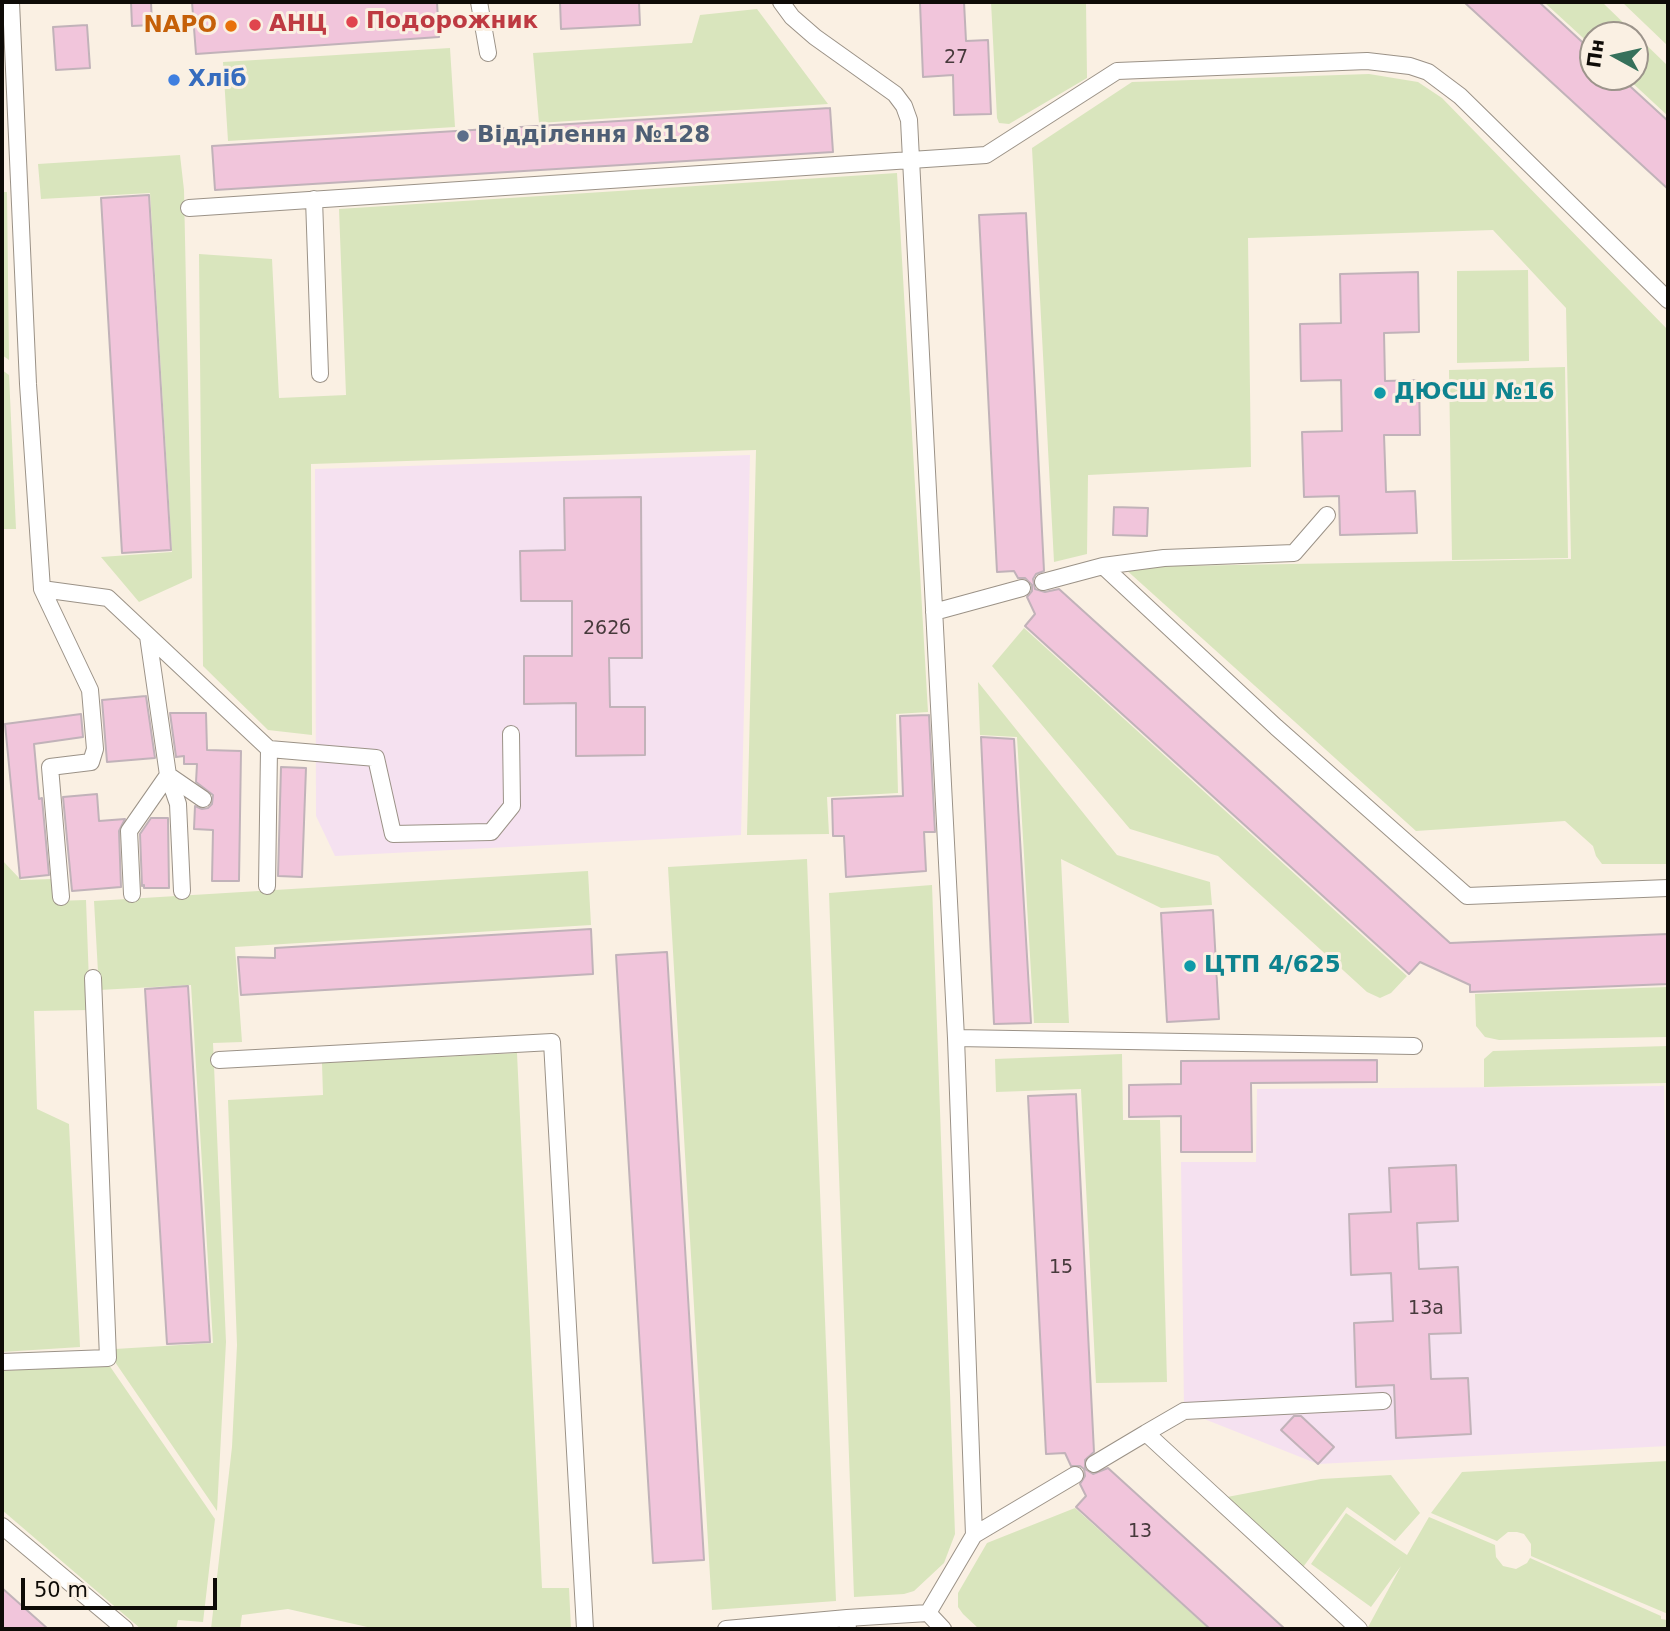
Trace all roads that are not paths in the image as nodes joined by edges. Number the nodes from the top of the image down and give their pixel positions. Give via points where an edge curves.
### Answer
1 (11, 2) edge
2 (479, 2) edge
3 (781, 2) edge
4 (488, 53) dead end
5 (16, 108) junction
6 (2, 122) edge
7 (911, 159) junction
8 (314, 198) junction
9 (189, 208) dead end
10 (1668, 300) edge
11 (320, 374) dead end
12 (1327, 515) dead end
13 (1103, 566) junction
14 (1043, 582) dead end
15 (1022, 588) dead end
16 (42, 589) junction
17 (934, 612) junction
18 (148, 636) junction
19 (511, 734) dead end
20 (270, 749) junction
21 (168, 775) junction
22 (203, 799) dead end
23 (267, 886) dead end
24 (1668, 888) edge
25 (182, 891) dead end
26 (131, 894) dead end
27 (61, 897) dead end
28 (93, 978) dead end
29 (956, 1038) junction
30 (1413, 1046) dead end
31 (219, 1060) dead end
32 (2, 1362) edge
33 (1384, 1401) dead end
34 (1146, 1433) junction
35 (1094, 1464) dead end
36 (1075, 1475) dead end
37 (2, 1526) edge
38 (974, 1535) junction
39 (928, 1613) junction
40 (848, 1624) edge
41 (797, 1626) edge
42 (125, 1629) edge
43 (585, 1629) edge
44 (726, 1629) edge
45 (943, 1629) edge
46 (1359, 1629) edge

1 - 5 lane
2 - 4 lane
3 - 7 lane via 815,37 895,94 909,120
5 - 6 lane
5 - 16 lane
7 - 8 lane
7 - 10 lane via 986,155 1117,71 1391,63 1428,72 1460,96
7 - 17 lane
8 - 9 lane
8 - 11 lane
12 - 13 lane via 1294,553 1164,558
13 - 14 lane
13 - 24 lane via 1467,895
15 - 17 lane
16 - 18 lane via 108,598
16 - 27 lane via 90,690 95,749 91,762 50,767
17 - 29 lane
18 - 20 lane
18 - 21 lane
19 - 20 lane via 512,806 491,832 393,834 376,758
20 - 23 lane
21 - 22 lane
21 - 25 lane via 178,804
21 - 26 lane via 129,831
28 - 32 lane via 108,1357
29 - 30 lane
29 - 38 lane
31 - 43 lane via 552,1042
33 - 34 lane via 1184,1411
34 - 35 lane
34 - 46 lane
36 - 38 lane
37 - 42 lane
38 - 39 lane
39 - 40 lane
39 - 45 lane
40 - 41 lane
41 - 44 lane

